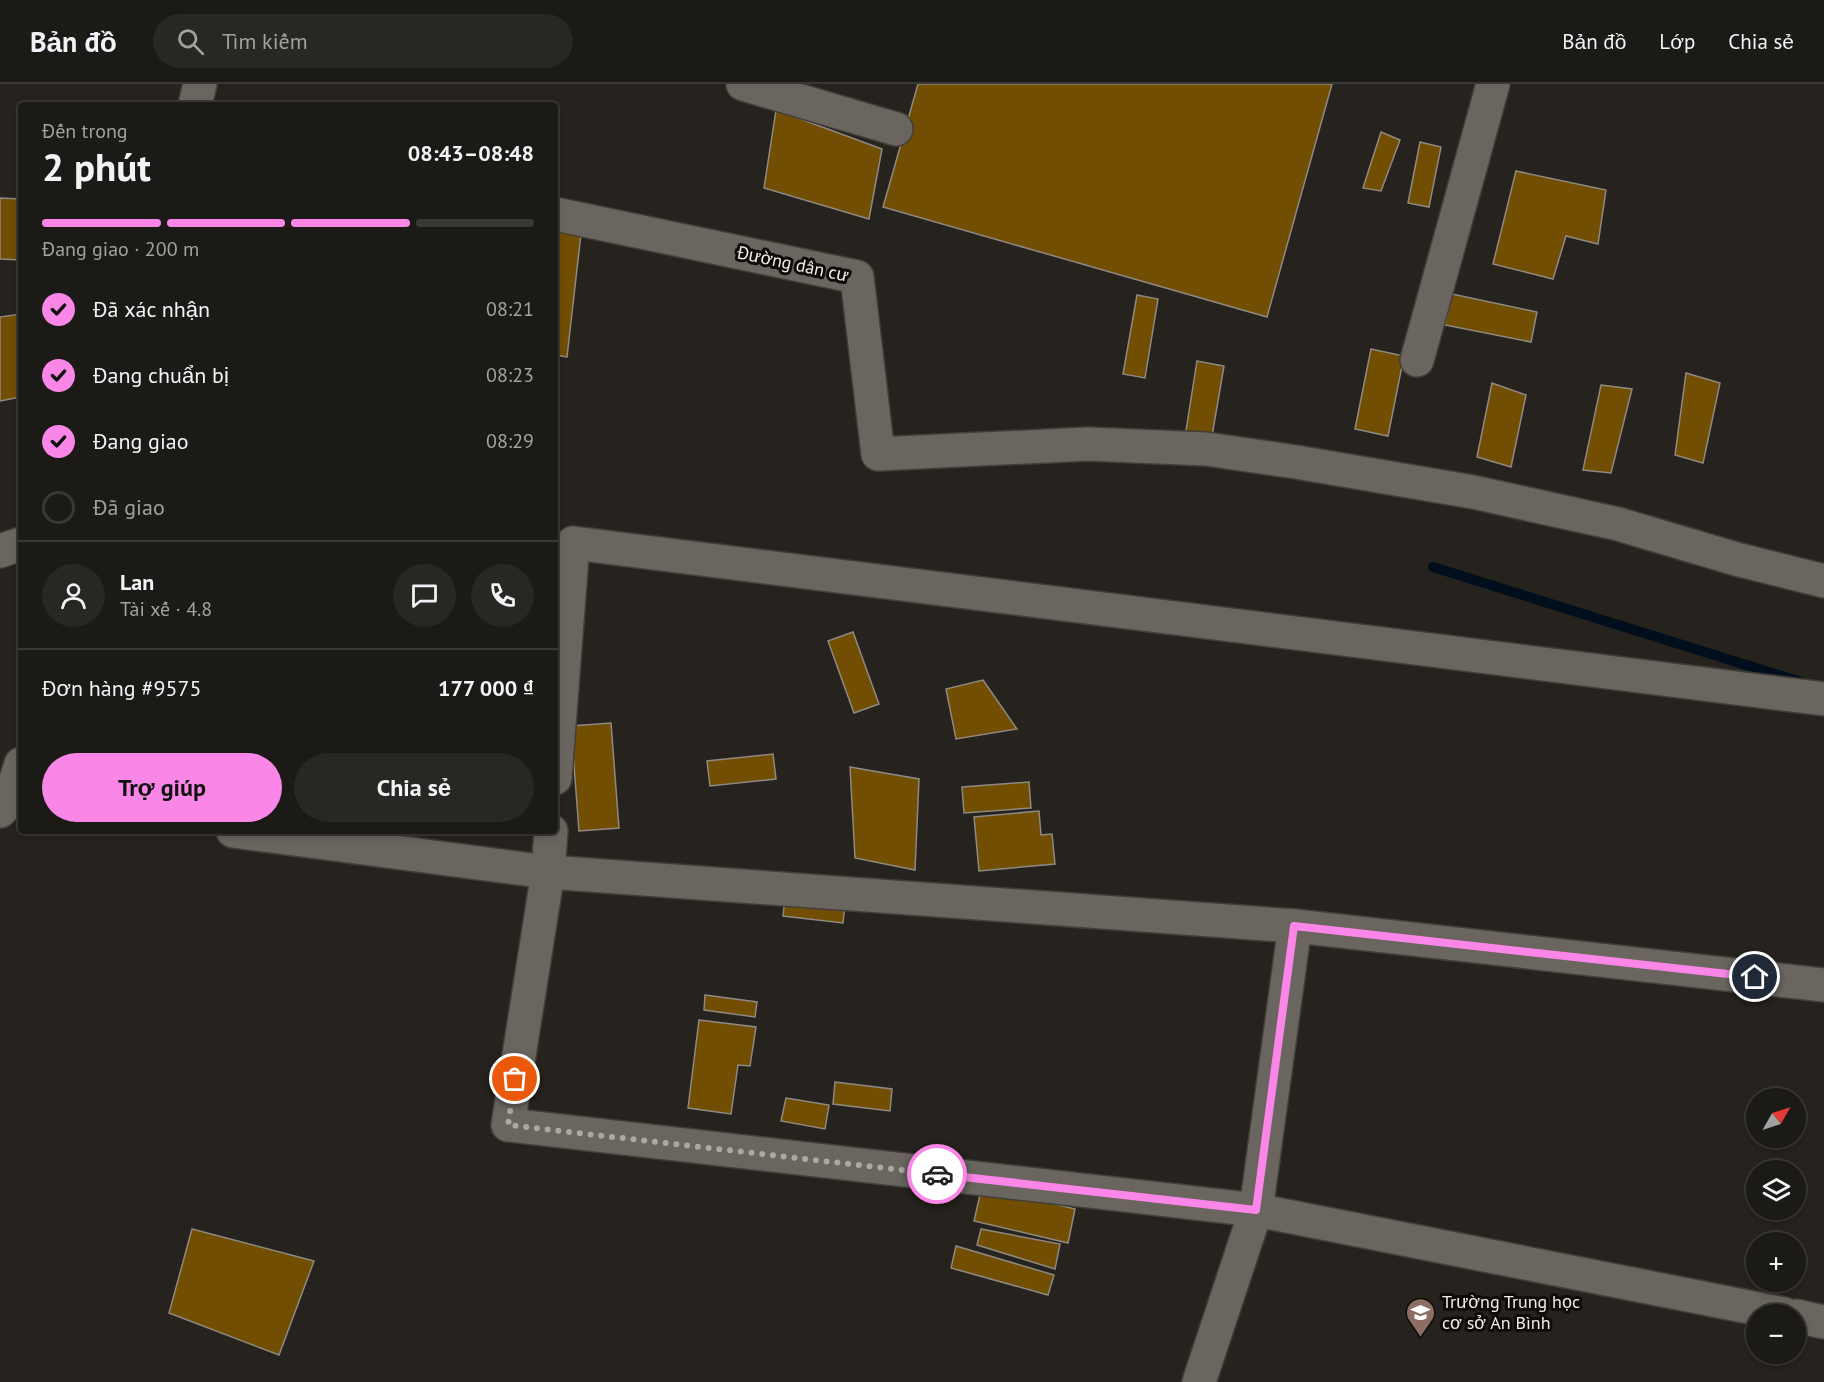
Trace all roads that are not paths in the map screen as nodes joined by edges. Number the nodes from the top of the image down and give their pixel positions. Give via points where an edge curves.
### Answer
1 (200, 84) edge
2 (743, 84) edge
3 (1493, 84) edge
4 (196, 102) edge
5 (896, 129) dead end
6 (558, 215) edge
7 (1417, 360) dead end
8 (18, 545) edge
9 (0, 551) edge
10 (1824, 581) edge
11 (1824, 699) edge
12 (558, 739) edge
13 (18, 775) edge
14 (10, 806) edge
15 (256, 834) edge
16 (551, 834) edge
17 (548, 872) junction
18 (1294, 926) junction
19 (1824, 985) edge
20 (1256, 1210) junction
21 (1746, 1307) edge
22 (1806, 1318) edge
23 (1824, 1322) edge
24 (1199, 1382) edge

1 - 4 street
2 - 5 street
3 - 7 street
6 - 10 street, Đường dân cư via 857,277 878,454 1088,444 1217,451 1473,492 1618,524
8 - 9 street
11 - 12 street via 573,543
13 - 14 street
15 - 17 street
16 - 17 street
17 - 18 street
17 - 20 street via 508,1125
18 - 19 street
18 - 20 street
20 - 21 street
20 - 24 street
22 - 23 street

